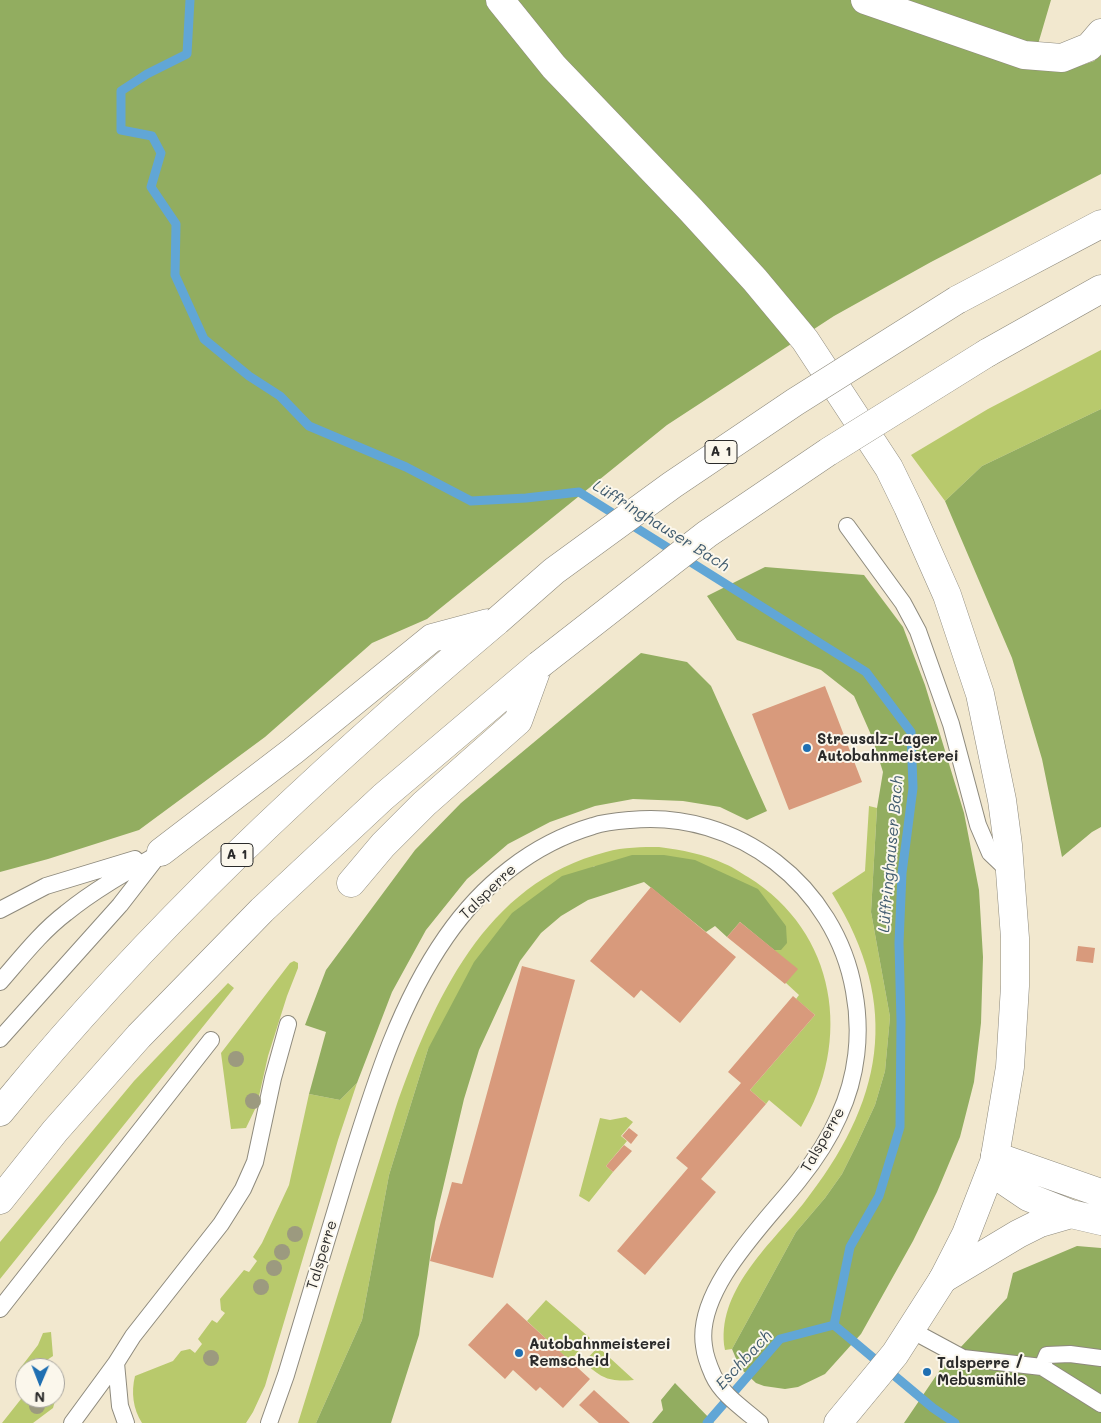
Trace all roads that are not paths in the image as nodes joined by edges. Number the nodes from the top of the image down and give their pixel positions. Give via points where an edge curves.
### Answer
1 (500, 0) edge
2 (865, 0) edge
3 (1101, 33) edge
4 (1101, 224) edge
5 (1101, 289) edge
6 (847, 526) dead end
7 (497, 621) junction
8 (539, 665) junction
9 (161, 852) junction
10 (1011, 873) junction
11 (351, 883) dead end
12 (0, 910) edge
13 (0, 982) edge
14 (288, 1024) dead end
15 (0, 1039) edge
16 (211, 1040) dead end
17 (0, 1112) edge
18 (993, 1164) junction
19 (1101, 1193) edge
20 (0, 1200) edge
21 (1071, 1214) junction
22 (1101, 1221) edge
23 (943, 1279) junction
24 (0, 1309) edge
25 (911, 1330) junction
26 (1101, 1358) edge
27 (116, 1363) junction
28 (1042, 1368) junction
29 (1101, 1404) edge
30 (755, 1419) edge
31 (72, 1423) edge
32 (126, 1423) edge
33 (269, 1423) edge
34 (838, 1423) edge

1 - 10 main road via 554,67 691,210 805,340 888,468 947,595 975,677 1002,800
2 - 3 main road via 1024,55 1062,58 1089,47
4 - 7 main road, A 1, bridge via 957,300 794,402 672,485 554,572
5 - 8 main road, bridge via 987,353 828,452 707,534
6 - 10 lane via 903,603 918,631 951,724 978,825 990,853
7 - 9 main road via 432,638
7 - 17 main road, A 1 via 345,752 218,873 96,1000
8 - 11 main road via 518,721 424,804
8 - 20 main road via 383,797 262,910 139,1036 55,1131
9 - 12 lane via 46,886
9 - 13 lane via 101,887 64,914
9 - 15 lane via 120,905
10 - 18 main road via 1015,986 1010,1067
14 - 27 lane via 255,1162 243,1189 221,1224 133,1336
16 - 24 lane
18 - 19 main road
18 - 21 main road via 1028,1197
18 - 23 main road via 966,1234
21 - 22 main road
21 - 23 main road via 1040,1223 1018,1234
23 - 25 main road
25 - 28 lane via 963,1358
25 - 34 main road
26 - 28 lane via 1047,1355
27 - 31 lane
27 - 32 lane via 120,1406
28 - 29 lane
30 - 33 lane, Talsperre via 722,1389 713,1375 704,1345 710,1303 728,1267 818,1154 839,1116 855,1062 858,1030 855,996 846,957 829,922 808,892 781,865 736,837 705,827 644,819 597,825 572,833 520,861 465,912 425,969 389,1044

